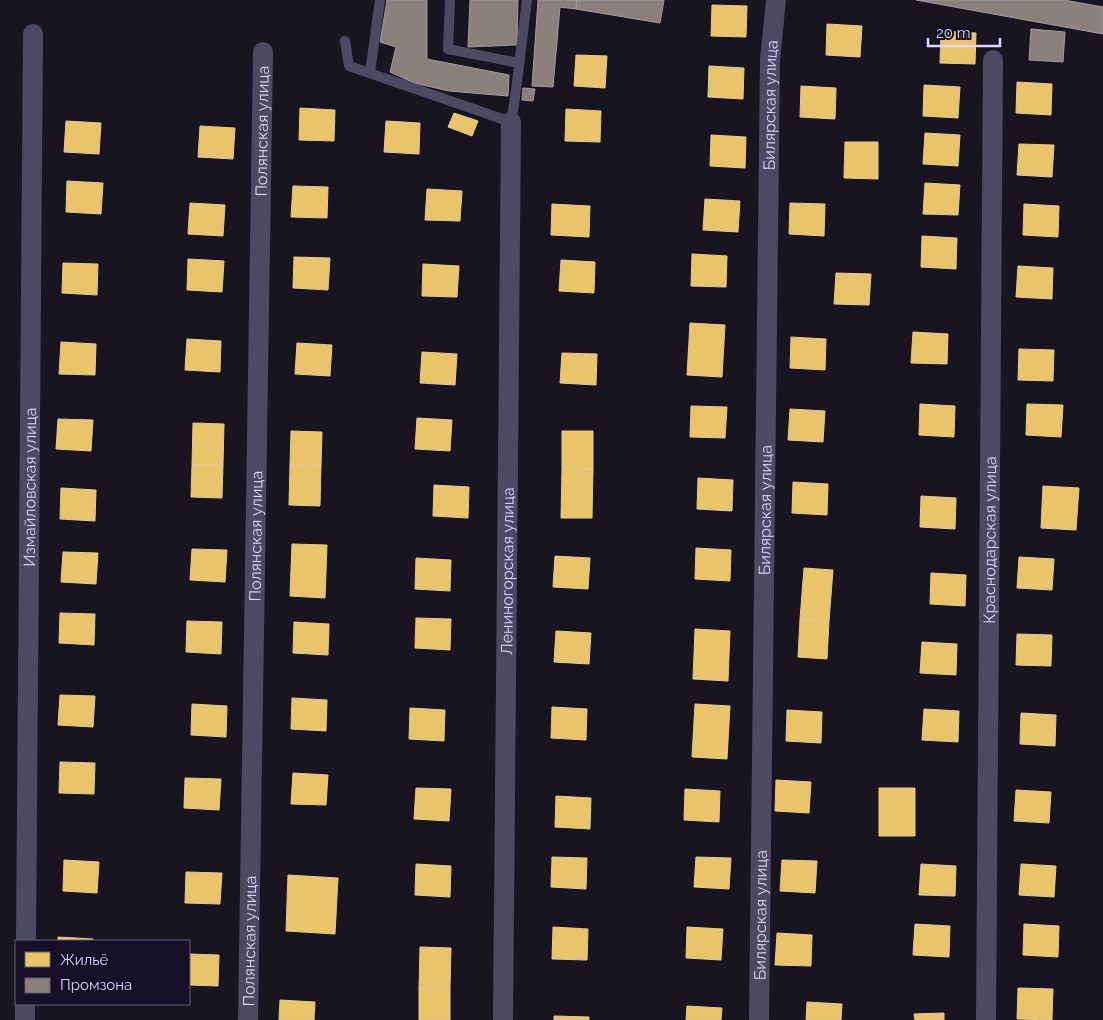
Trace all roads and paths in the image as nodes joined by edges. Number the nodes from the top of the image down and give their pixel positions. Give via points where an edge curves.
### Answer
1 (380, 0) edge
2 (450, 0) edge
3 (527, 0) edge
4 (776, 0) edge
5 (33, 34) dead end
6 (345, 41) dead end
7 (263, 52) dead end
8 (993, 60) dead end
9 (520, 63) junction
10 (370, 73) junction
11 (511, 122) junction
12 (26, 940) edge
13 (25, 1005) edge
14 (25, 1020) edge
15 (248, 1020) edge
16 (503, 1020) edge
17 (759, 1020) edge
18 (986, 1020) edge

1 - 10 lane
2 - 9 lane via 448,49
3 - 9 lane
4 - 17 street, Билярская улица via 770,60
5 - 12 street, Измайловская улица
6 - 10 lane via 349,66
7 - 15 street, Полянская улица
8 - 18 street, Краснодарская улица
9 - 11 lane
10 - 11 lane
11 - 16 street, Лениногорская улица
13 - 14 street

